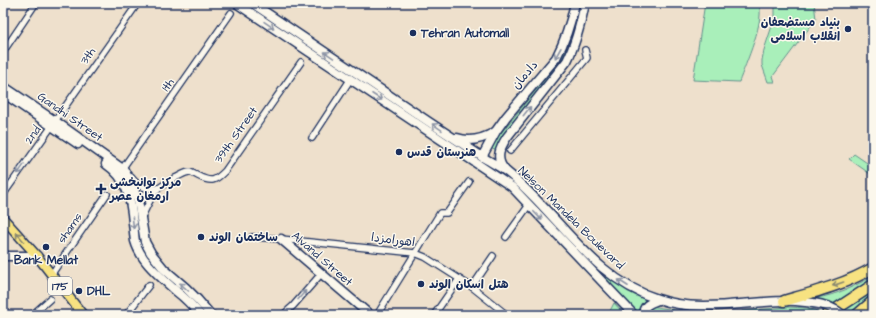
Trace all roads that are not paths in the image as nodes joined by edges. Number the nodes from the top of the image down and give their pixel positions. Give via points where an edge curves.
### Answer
1 (36, 3) edge
2 (138, 3) edge
3 (236, 3) edge
4 (252, 3) edge
5 (575, 3) edge
6 (585, 3) edge
7 (231, 14) dead end
8 (567, 30) junction
9 (577, 34) junction
10 (585, 50) dead end
11 (3, 52) edge
12 (301, 62) dead end
13 (350, 80) junction
14 (3, 86) edge
15 (3, 93) edge
16 (54, 124) junction
17 (496, 131) junction
18 (450, 135) junction
19 (312, 138) dead end
20 (510, 151) dead end
21 (482, 157) junction
22 (505, 171) junction
23 (122, 172) junction
24 (469, 182) dead end
25 (512, 187) junction
26 (158, 188) junction
27 (107, 194) dead end
28 (3, 195) edge
29 (528, 205) junction
30 (142, 217) junction
31 (3, 218) edge
32 (252, 237) dead end
33 (506, 237) dead end
34 (281, 239) junction
35 (415, 252) junction
36 (588, 255) junction
37 (3, 256) edge
38 (37, 256) junction
39 (493, 256) dead end
40 (582, 261) junction
41 (873, 268) edge
42 (604, 270) junction
43 (321, 274) junction
44 (51, 275) junction
45 (597, 276) junction
46 (459, 279) junction
47 (149, 285) dead end
48 (873, 285) edge
49 (472, 287) junction
50 (50, 299) dead end
51 (658, 300) junction
52 (784, 301) junction
53 (873, 301) edge
54 (873, 312) edge
55 (32, 315) edge
56 (83, 315) edge
57 (126, 315) edge
58 (200, 315) edge
59 (211, 315) edge
60 (283, 315) edge
61 (370, 315) edge
62 (377, 315) edge
63 (434, 315) edge
64 (506, 315) edge
65 (634, 315) edge
66 (643, 315) edge
67 (827, 315) edge
68 (843, 315) edge
69 (857, 315) edge
70 (869, 315) edge

1 - 11 street
2 - 16 street, 3th
3 -> 13 main road, Nelson Mandela Boulevard
18 -> 4 main road, Nelson Mandela Boulevard
5 - 8 main road, دادمان
6 - 9 main road, دادمان
7 - 23 street, 1th
8 - 9 main road
8 -> 17 main road, دادمان via 556,58
22 -> 9 main road, دادمان via 499,159 506,137 566,61
10 - 20 street via 587,58
12 - 26 street, 39th Street via 219,177 209,181 188,172
13 - 19 street
13 -> 25 main road, Nelson Mandela Boulevard
14 - 16 main road, Gandhi Street
15 - 16 main road, Gandhi Street
16 - 23 main road, Gandhi Street via 110,166
16 -> 28 street, 2nd
17 - 18 main road via 487,137 472,141
17 - 21 main road, دادمان
18 - 21 main road, Nelson Mandela Boulevard
21 - 22 main road, Nelson Mandela Boulevard
21 - 25 main road
22 - 36 main road, Nelson Mandela Boulevard
23 - 26 street via 129,174 140,186 147,189
23 - 30 main road via 135,190
23 -> 58 main road via 131,203 135,241 140,252 158,274
24 - 35 street via 447,213 440,213
25 - 29 main road, Nelson Mandela Boulevard
26 - 30 street
27 - 44 street, shams
29 - 33 street
29 -> 40 main road, Nelson Mandela Boulevard
59 -> 30 main road via 154,258 145,242
38 -> 31 main road, 175
32 - 34 street, Alvand Street
34 - 35 street, اهورامزدا
34 - 43 main road, Alvand Street
35 - 46 street, اهورامزدا
35 - 62 street
36 - 40 main road via 589,261
36 - 42 main road, Nelson Mandela Boulevard
37 - 38 main road
38 - 44 main road, 175
39 - 49 street
40 - 45 main road, Nelson Mandela Boulevard
41 -> 52 highway via 846,281
42 - 45 main road via 598,270
51 -> 42 main road, Nelson Mandela Boulevard via 627,286
60 -> 43 street
43 - 61 main road, Alvand Street
44 - 56 main road, 175
45 - 65 main road, Nelson Mandela Boulevard
46 - 49 street, اهورامزدا
46 - 63 street
47 - 57 street
48 - 67 highway
49 - 64 street, اهورامزدا
50 - 55 street
51 - 52 main road, Nelson Mandela Boulevard via 699,307
51 - 66 main road via 649,303 643,310
52 - 68 main road, Nelson Mandela Boulevard, bridge via 827,306
53 - 69 highway
54 - 70 highway

